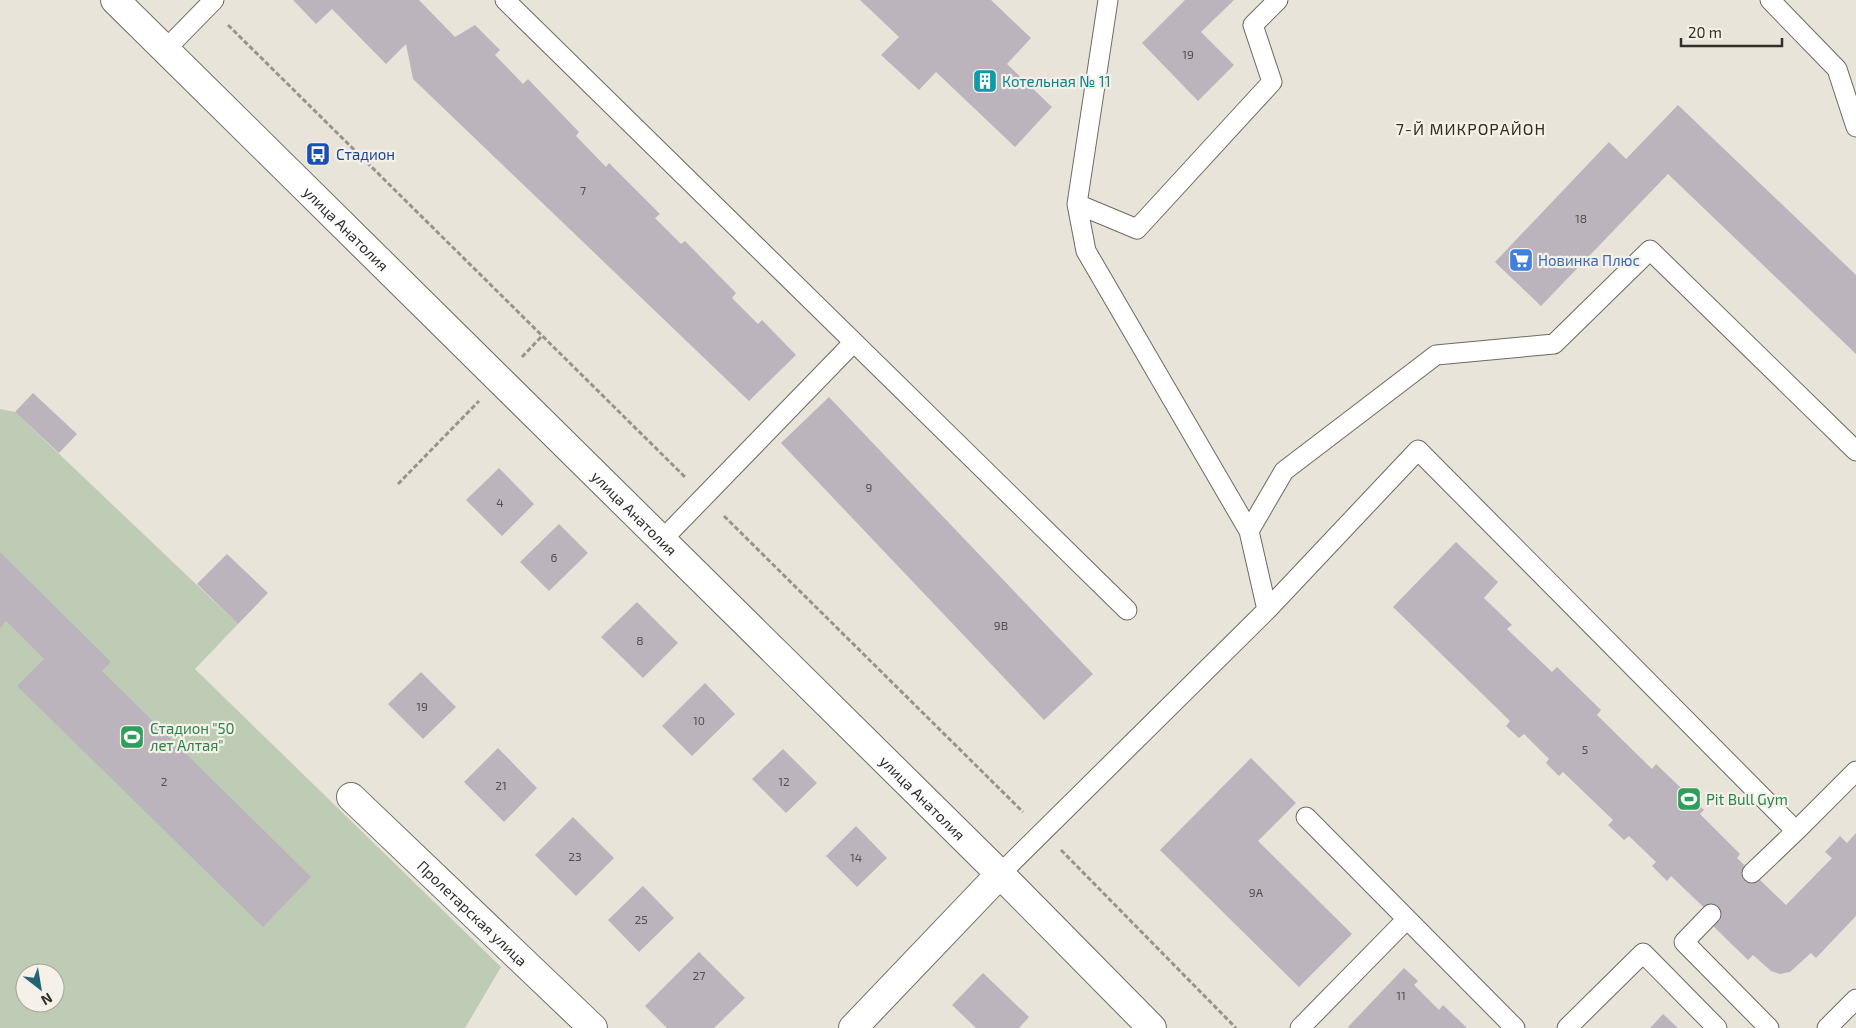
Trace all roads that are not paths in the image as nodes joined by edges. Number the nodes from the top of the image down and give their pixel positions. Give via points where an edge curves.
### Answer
1 (115, 0) edge
2 (214, 0) edge
3 (505, 0) edge
4 (1108, 0) edge
5 (1278, 0) edge
6 (1770, 0) edge
7 (165, 50) junction
8 (1856, 127) edge
9 (1077, 204) junction
10 (854, 342) junction
11 (1856, 451) edge
12 (1249, 531) junction
13 (662, 540) junction
14 (1127, 610) dead end
15 (1267, 610) junction
16 (1856, 771) edge
17 (351, 797) dead end
18 (1306, 817) dead end
19 (1796, 830) junction
20 (1752, 873) dead end
21 (1000, 874) junction
22 (1711, 914) dead end
23 (1407, 919) junction
24 (1856, 999) edge
25 (593, 1028) edge
26 (853, 1028) edge
27 (1152, 1028) edge
28 (1300, 1028) edge
29 (1516, 1028) edge
30 (1567, 1028) edge
31 (1717, 1028) edge
32 (1769, 1028) edge
33 (1827, 1028) edge

1 - 7 street, улица Анатолия
2 - 7 lane
3 - 10 lane
4 - 9 lane
5 - 9 lane via 1253,25 1272,82 1137,229
6 - 8 lane via 1837,69
7 - 13 street, улица Анатолия
9 - 12 lane via 1086,252
10 - 13 lane
10 - 14 lane
11 - 12 lane via 1650,250 1554,344 1436,355 1284,471
12 - 15 lane
13 - 21 street, улица Анатолия
15 - 19 lane via 1418,450
15 - 21 lane
16 - 19 lane
17 - 25 street, Пролетарская улица
18 - 23 lane
19 - 20 lane
21 - 26 street
21 - 27 street, улица Анатолия
22 - 32 lane via 1684,942
23 - 28 lane
23 - 29 lane
24 - 33 lane
30 - 31 lane via 1643,953

